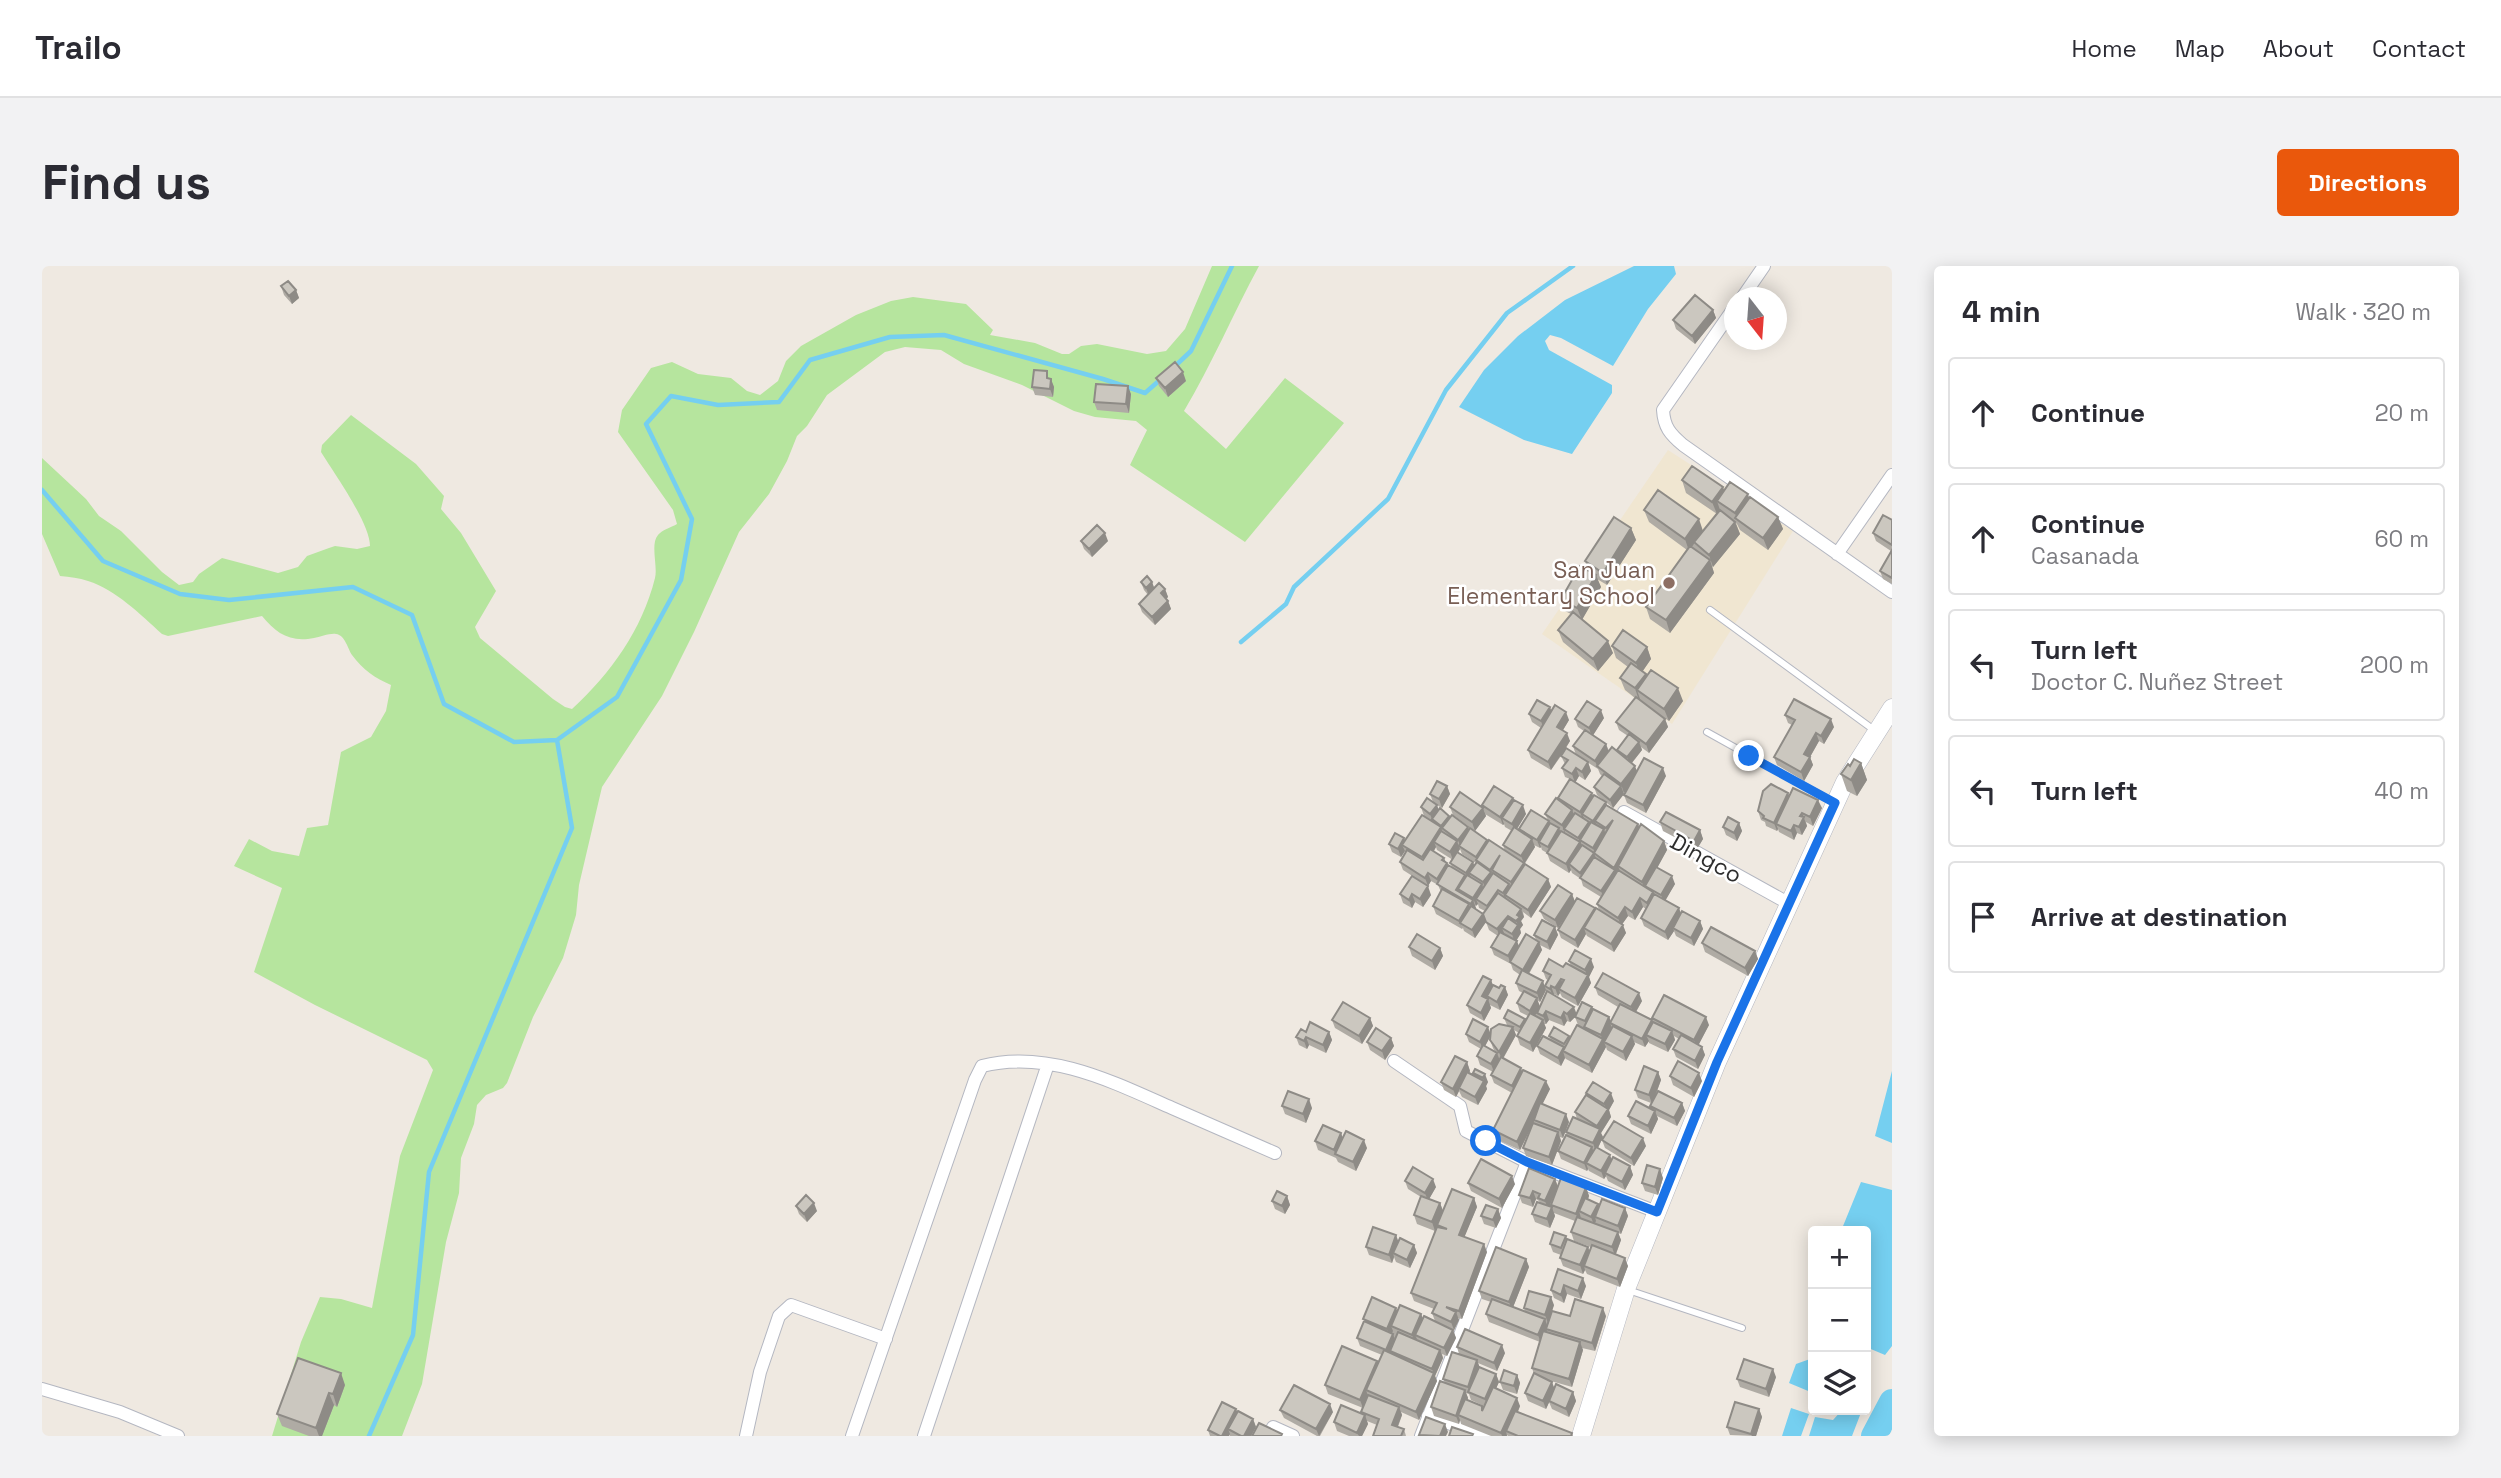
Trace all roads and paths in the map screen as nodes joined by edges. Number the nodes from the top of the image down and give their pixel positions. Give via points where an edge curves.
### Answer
1 (1764, 266) edge
2 (1750, 287) edge
3 (1724, 322) edge
4 (1892, 475) edge
5 (1837, 554) junction
6 (1892, 592) edge
7 (1710, 610) dead end
8 (1892, 708) edge
9 (1875, 731) junction
10 (1707, 732) dead end
11 (1835, 803) junction
12 (1624, 812) edge
13 (1788, 903) junction
14 (1394, 1061) dead end
15 (1048, 1064) junction
16 (1275, 1153) dead end
17 (1527, 1162) junction
18 (1657, 1212) junction
19 (1626, 1289) junction
20 (1742, 1328) dead end
21 (886, 1339) junction
22 (42, 1389) edge
23 (1428, 1416) junction
24 (1273, 1427) edge
25 (178, 1436) edge
26 (746, 1436) edge
27 (852, 1436) edge
28 (924, 1436) edge
29 (1293, 1436) edge
30 (1420, 1436) edge
31 (1486, 1436) edge
32 (1581, 1436) edge

1 - 2 street
3 - 5 street via 1663,410 1664,424 1683,445
4 - 5 street
5 - 6 street
7 - 9 lane
8 - 9 main road
9 - 11 main road
10 - 11 lane
11 - 13 main road
12 - 13 street, Dingco
13 - 18 main road
14 - 17 street via 1460,1106 1466,1131
15 - 16 street via 1103,1077
15 - 21 street via 1022,1060 982,1066
15 - 28 street
17 - 18 street
17 - 23 street
18 - 19 main road
19 - 20 lane
19 - 32 main road
21 - 26 street via 791,1305 779,1316
21 - 27 street
22 - 25 street via 120,1412
23 - 30 street
23 - 31 street
24 - 29 street

